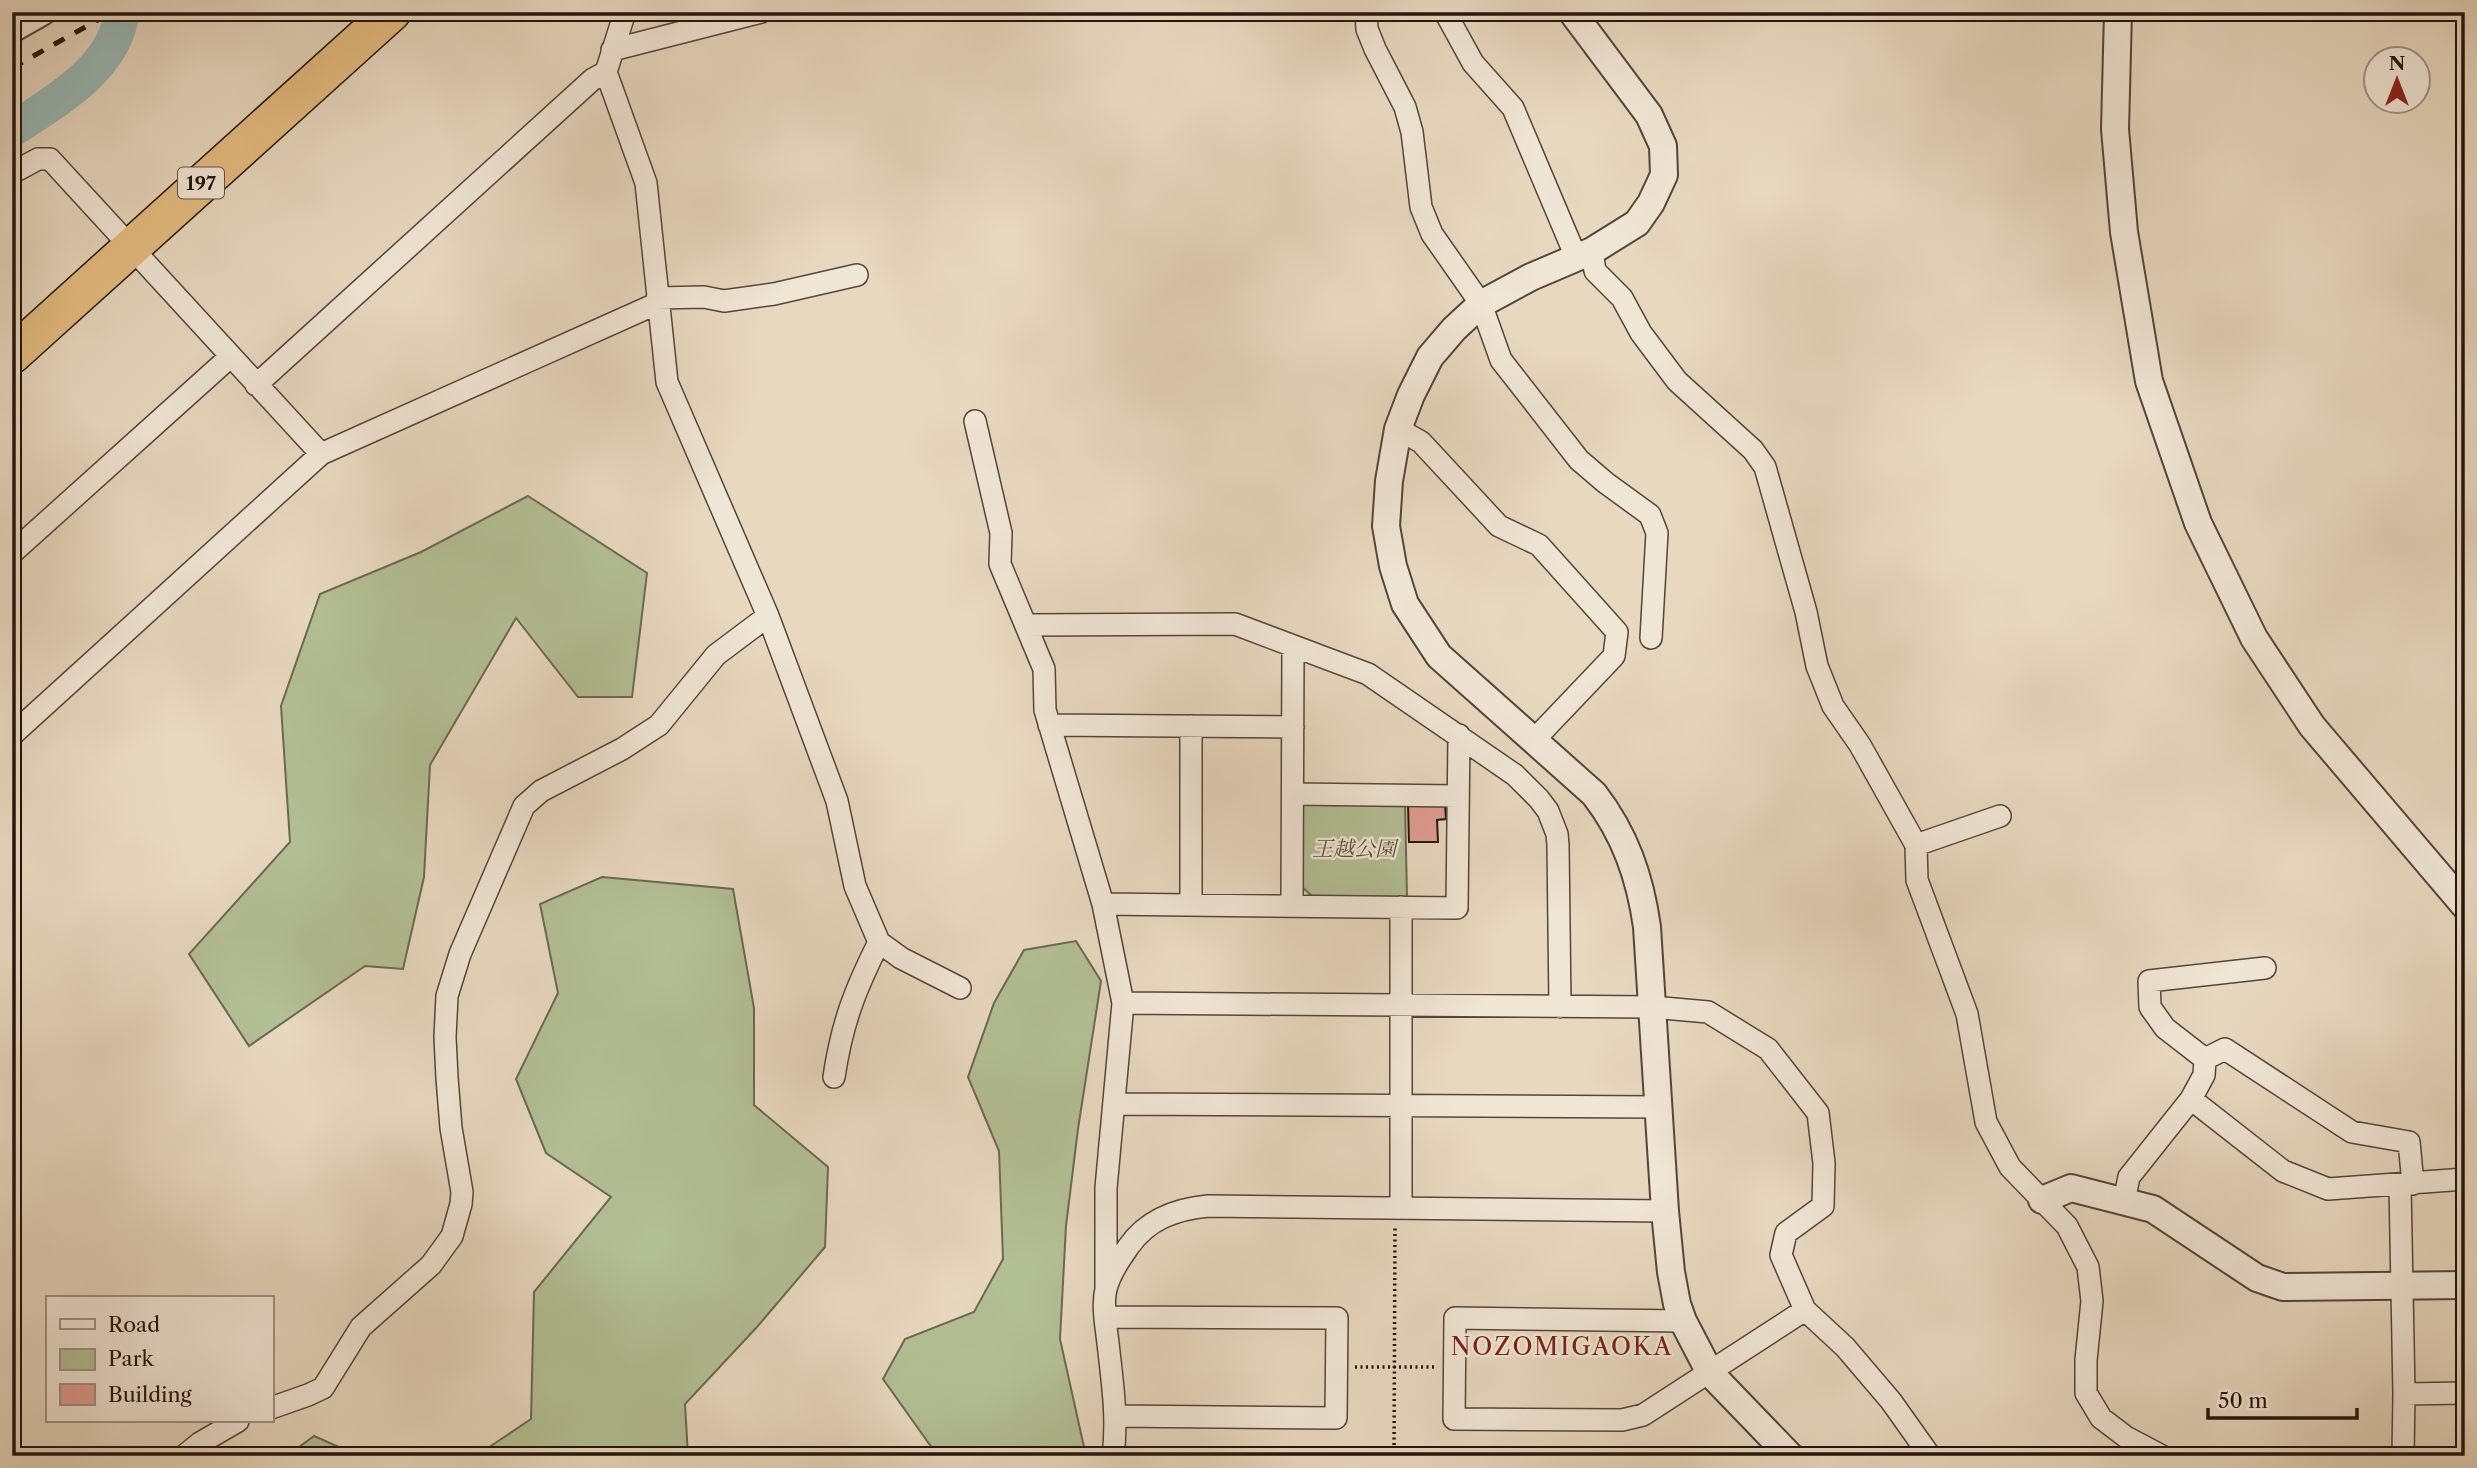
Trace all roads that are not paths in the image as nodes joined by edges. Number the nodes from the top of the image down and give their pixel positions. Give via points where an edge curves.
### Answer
1 (392, 12) edge
2 (625, 12) edge
3 (761, 12) edge
4 (1367, 12) edge
5 (1445, 12) edge
6 (1573, 12) edge
7 (2118, 12) edge
8 (612, 50) junction
9 (606, 72) junction
10 (12, 173) edge
11 (130, 248) junction
12 (1584, 254) junction
13 (857, 275) dead end
14 (658, 300) junction
15 (1481, 304) junction
16 (12, 355) edge
17 (230, 356) junction
18 (256, 384) junction
19 (975, 421) dead end
20 (1398, 429) junction
21 (321, 454) junction
22 (12, 553) edge
23 (768, 616) junction
24 (1027, 625) junction
25 (1651, 638) dead end
26 (1293, 648) junction
27 (1049, 725) junction
28 (1191, 726) junction
29 (1293, 727) junction
30 (12, 735) edge
31 (1459, 735) junction
32 (1534, 740) junction
33 (1293, 794) junction
34 (1458, 796) junction
35 (2000, 816) dead end
36 (1916, 845) junction
37 (1102, 904) junction
38 (1191, 905) junction
39 (1292, 906) junction
40 (2465, 906) edge
41 (1401, 907) junction
42 (879, 942) junction
43 (2265, 968) dead end
44 (960, 988) dead end
45 (1123, 1003) junction
46 (1401, 1005) junction
47 (1560, 1007) junction
48 (1652, 1007) junction
49 (2205, 1059) junction
50 (834, 1077) dead end
51 (2191, 1099) junction
52 (1114, 1104) junction
53 (1401, 1105) junction
54 (1659, 1107) junction
55 (2465, 1179) edge
56 (2406, 1184) junction
57 (2042, 1200) junction
58 (2124, 1201) junction
59 (1665, 1211) junction
60 (1398, 1214) junction
61 (2465, 1285) edge
62 (2402, 1287) junction
63 (1106, 1289) junction
64 (1805, 1310) junction
65 (1105, 1317) junction
66 (1683, 1321) junction
67 (1710, 1373) junction
68 (2465, 1393) edge
69 (2404, 1394) junction
70 (273, 1407) edge
71 (1115, 1416) junction
72 (236, 1422) edge
73 (184, 1456) edge
74 (1113, 1456) edge
75 (1790, 1456) edge
76 (1930, 1456) edge
77 (2162, 1456) edge
78 (2403, 1456) edge

1 - 11 highway, 197
2 - 8 street
3 - 8 street
4 - 15 street via 1374,49 1405,107 1412,132 1421,206 1432,234
5 - 12 street via 1473,63 1513,108
6 - 12 street via 1649,115 1662,146 1664,175 1637,223
7 - 40 street via 2115,130 2124,232 2149,381 2198,523 2254,638 2312,726
8 - 9 street
9 - 14 street via 646,183
9 - 18 street
10 - 11 street via 38,159 50,159
11 - 16 highway, 197
11 - 17 street
12 - 15 street
12 - 36 street via 1622,298 1677,381 1754,450 1765,467 1817,666 1833,706
13 - 14 street via 724,302 704,297
14 - 21 street
14 - 23 street via 667,382
15 - 20 street via 1430,357
15 - 25 street via 1501,360 1579,460 1650,515 1657,533
17 - 18 street
17 - 22 street
18 - 21 street
19 - 24 street via 1001,533 1000,564
20 - 32 street via 1386,526 1405,604 1439,656
20 - 32 street via 1421,442 1499,526 1539,545 1617,632 1614,656
21 - 30 street
23 - 42 street via 837,801 855,886
23 - 70 street via 716,655 659,725 541,791 524,806 460,954 447,996 450,1128 462,1192 452,1236 431,1265 361,1327 323,1388
24 - 26 street via 1235,624
24 - 27 street via 1044,669
26 - 29 street
26 - 31 street via 1368,674
27 - 28 street
27 - 37 street
28 - 29 street
28 - 38 street
29 - 33 street
31 - 34 street
31 - 47 street via 1515,775 1539,799 1553,823 1558,845
32 - 48 street via 1594,794 1623,840 1642,894
33 - 34 street
33 - 39 street
34 - 41 street via 1457,908
35 - 36 street
36 - 57 street via 1917,880 1967,1014 1986,1122 2010,1167
37 - 38 street
37 - 45 street
38 - 39 street
39 - 41 street
41 - 46 street
42 - 44 street
42 - 50 street via 855,989
43 - 49 street via 2150,981 2150,1007 2165,1028
45 - 46 street
45 - 52 street
46 - 47 street
46 - 53 street
47 - 48 street
48 - 54 street
48 - 64 street via 1708,1012 1768,1049 1818,1113 1823,1206 1786,1233 1781,1255
49 - 51 street via 2204,1075
49 - 56 street via 2225,1049 2352,1132 2409,1142
51 - 56 street via 2283,1171 2328,1189
51 - 58 street via 2129,1177
52 - 53 street
52 - 63 street via 1106,1188
53 - 54 street
53 - 60 street
54 - 59 street
55 - 56 street
56 - 62 street
57 - 58 street via 2071,1188
57 - 77 street via 2067,1226 2088,1267 2092,1301 2086,1392 2101,1418
58 - 62 street via 2152,1209 2257,1278 2283,1287
59 - 60 street
59 - 66 street via 1671,1272
60 - 63 street via 1187,1209 1162,1217 1143,1230 1118,1262
61 - 62 street
62 - 69 street
63 - 65 street
64 - 67 street
64 - 76 street via 1845,1347
65 - 71 street
65 - 71 street via 1337,1318 1336,1418
66 - 67 street
66 - 67 street via 1455,1318 1454,1419 1622,1420 1657,1408
67 - 75 street
68 - 69 street
69 - 78 street
71 - 74 street
72 - 73 street

